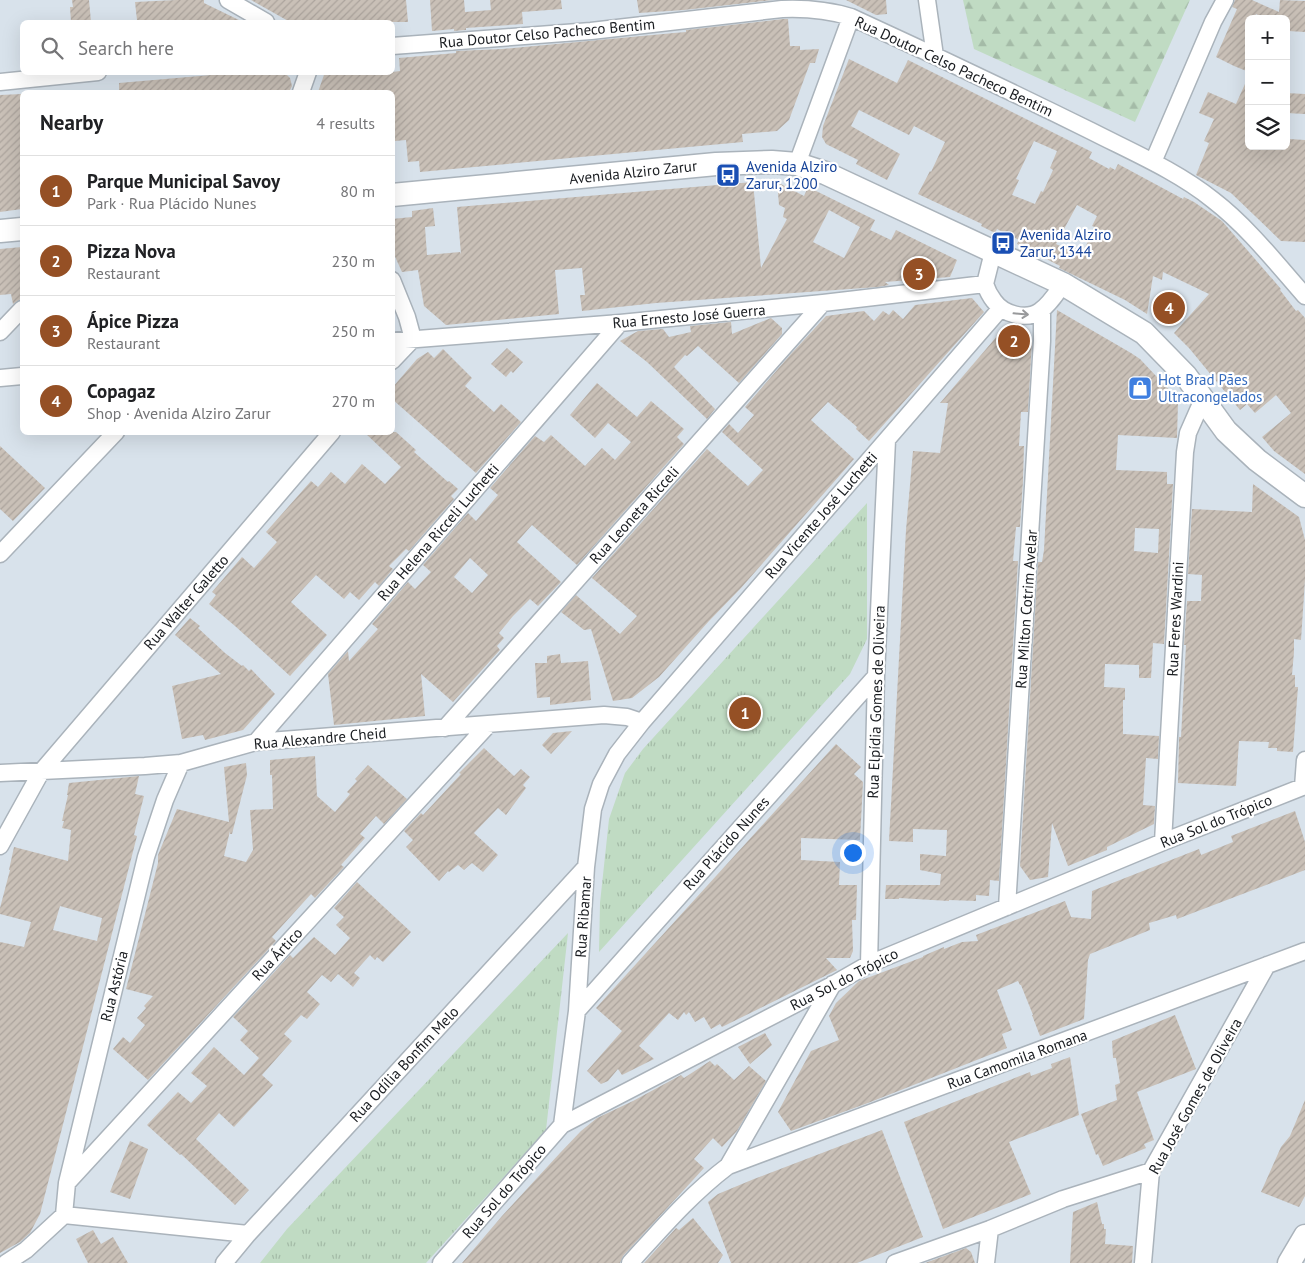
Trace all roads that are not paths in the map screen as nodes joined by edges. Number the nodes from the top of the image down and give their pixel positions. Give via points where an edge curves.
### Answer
1 (228, 0) edge
2 (927, 0) edge
3 (1225, 0) edge
4 (851, 17) junction
5 (263, 20) edge
6 (395, 46) edge
7 (934, 56) junction
8 (69, 75) edge
9 (307, 75) edge
10 (0, 82) edge
11 (303, 90) edge
12 (1153, 162) junction
13 (797, 164) junction
14 (395, 195) edge
15 (20, 229) edge
16 (0, 231) edge
17 (993, 252) junction
18 (985, 284) junction
19 (1063, 284) junction
20 (395, 287) edge
21 (1305, 296) edge
22 (823, 303) junction
23 (1001, 308) junction
24 (1042, 310) junction
25 (20, 311) edge
26 (620, 323) junction
27 (0, 332) edge
28 (414, 339) junction
29 (395, 341) edge
30 (395, 359) edge
31 (20, 376) edge
32 (0, 378) edge
33 (1203, 399) junction
34 (113, 435) edge
35 (329, 435) edge
36 (887, 440) junction
37 (1305, 496) edge
38 (0, 554) edge
39 (876, 676) junction
40 (642, 722) junction
41 (488, 725) junction
42 (445, 728) junction
43 (256, 742) junction
44 (1305, 760) edge
45 (182, 763) junction
46 (41, 772) junction
47 (0, 773) edge
48 (1304, 787) edge
49 (1163, 842) junction
50 (0, 846) edge
51 (586, 867) junction
52 (1007, 907) junction
53 (1305, 951) edge
54 (869, 964) junction
55 (1267, 965) junction
56 (834, 984) junction
57 (577, 1010) junction
58 (562, 1125) junction
59 (728, 1166) junction
60 (1151, 1171) junction
61 (67, 1183) junction
62 (64, 1215) junction
63 (990, 1229) junction
64 (248, 1234) junction
65 (1305, 1236) edge
66 (6, 1263) edge
67 (224, 1263) edge
68 (441, 1263) edge
69 (630, 1263) edge
70 (895, 1263) edge
71 (986, 1263) edge
72 (1143, 1263) edge
73 (1289, 1263) edge

1 - 5 street
2 - 7 street
3 - 12 street
4 - 6 street, Rua Doutor Celso Pacheco Bentim via 829,10 782,9 591,31
4 - 7 street, Rua Doutor Celso Pacheco Bentim
4 - 13 street
7 - 12 street, Rua Doutor Celso Pacheco Bentim
8 - 10 street
9 - 11 street
12 - 21 street, Rua Doutor Celso Pacheco Bentim via 1213,200 1251,235
13 - 14 street, Avenida Alziro Zarur via 768,161 716,164
13 - 17 street, Avenida Alziro Zarur via 831,175
15 - 16 street
17 - 18 street
17 - 19 street, Avenida Alziro Zarur
18 - 22 street, Rua Ernesto José Guerra
18 - 23 street
19 - 24 street
19 - 33 street, Avenida Alziro Zarur via 1144,333
20 - 28 street
22 - 26 street, Rua Ernesto José Guerra
22 - 42 street, Rua Leoneta Ricceli
23 -> 24 street via 1025,316
23 - 36 street, Rua Vicente José Luchetti
24 - 52 street, Rua Milton Cotrim Avelar
25 - 27 street
26 - 28 street, Rua Ernesto José Guerra
26 - 43 street, Rua Helena Ricceli Luchetti
28 - 29 street, Rua Ernesto José Guerra
28 - 30 street
31 - 32 street
33 - 37 street, Avenida Alziro Zarur via 1232,437
33 - 49 street, Rua Feres Wardini via 1190,429 1185,452
34 - 38 street
35 - 46 street, Rua Walter Galetto
36 - 39 street, Rua Elpídia Gomes de Oliveira
36 - 40 street, Rua Vicente José Luchetti
39 - 54 street, Rua Elpídia Gomes de Oliveira
39 - 57 street, Rua Plácido Nunes
40 - 41 street, Rua Alexandre Cheid via 604,715
40 - 51 street, Rua Ribamar via 601,784 593,809
41 - 42 street, Rua Alexandre Cheid
41 - 61 street, Rua Ártico
42 - 43 street, Rua Alexandre Cheid
43 - 45 street, Rua Alexandre Cheid
44 - 48 street
45 - 46 street, Rua Alexandre Cheid
45 - 61 street, Rua Astória via 146,857
46 - 47 street, Rua Alexandre Cheid
46 - 50 street, Rua Walter Galetto
48 - 49 street, Rua Sol do Trópico
49 - 52 street, Rua Sol do Trópico
51 - 57 street, Rua Ribamar
51 - 64 street, Rua Odília Bonfim Melo
52 - 54 street, Rua Sol do Trópico
53 - 55 street, Rua Camomila Romana
54 - 56 street, Rua Sol do Trópico
55 - 59 street, Rua Camomila Romana
55 - 60 street, Rua José Gomes de Oliveira
56 - 58 street, Rua Sol do Trópico
56 - 59 street
57 - 58 street, Rua Ribamar
58 - 68 street, Rua Sol do Trópico
59 - 69 street via 694,1195
60 - 63 street via 1064,1199
60 - 72 street, Rua José Gomes de Oliveira
61 - 62 street, Rua Astória
62 - 64 street
62 - 66 street via 33,1244
63 - 70 street
63 - 71 street
64 - 67 street, Rua Odília Bonfim Melo
65 - 73 street

